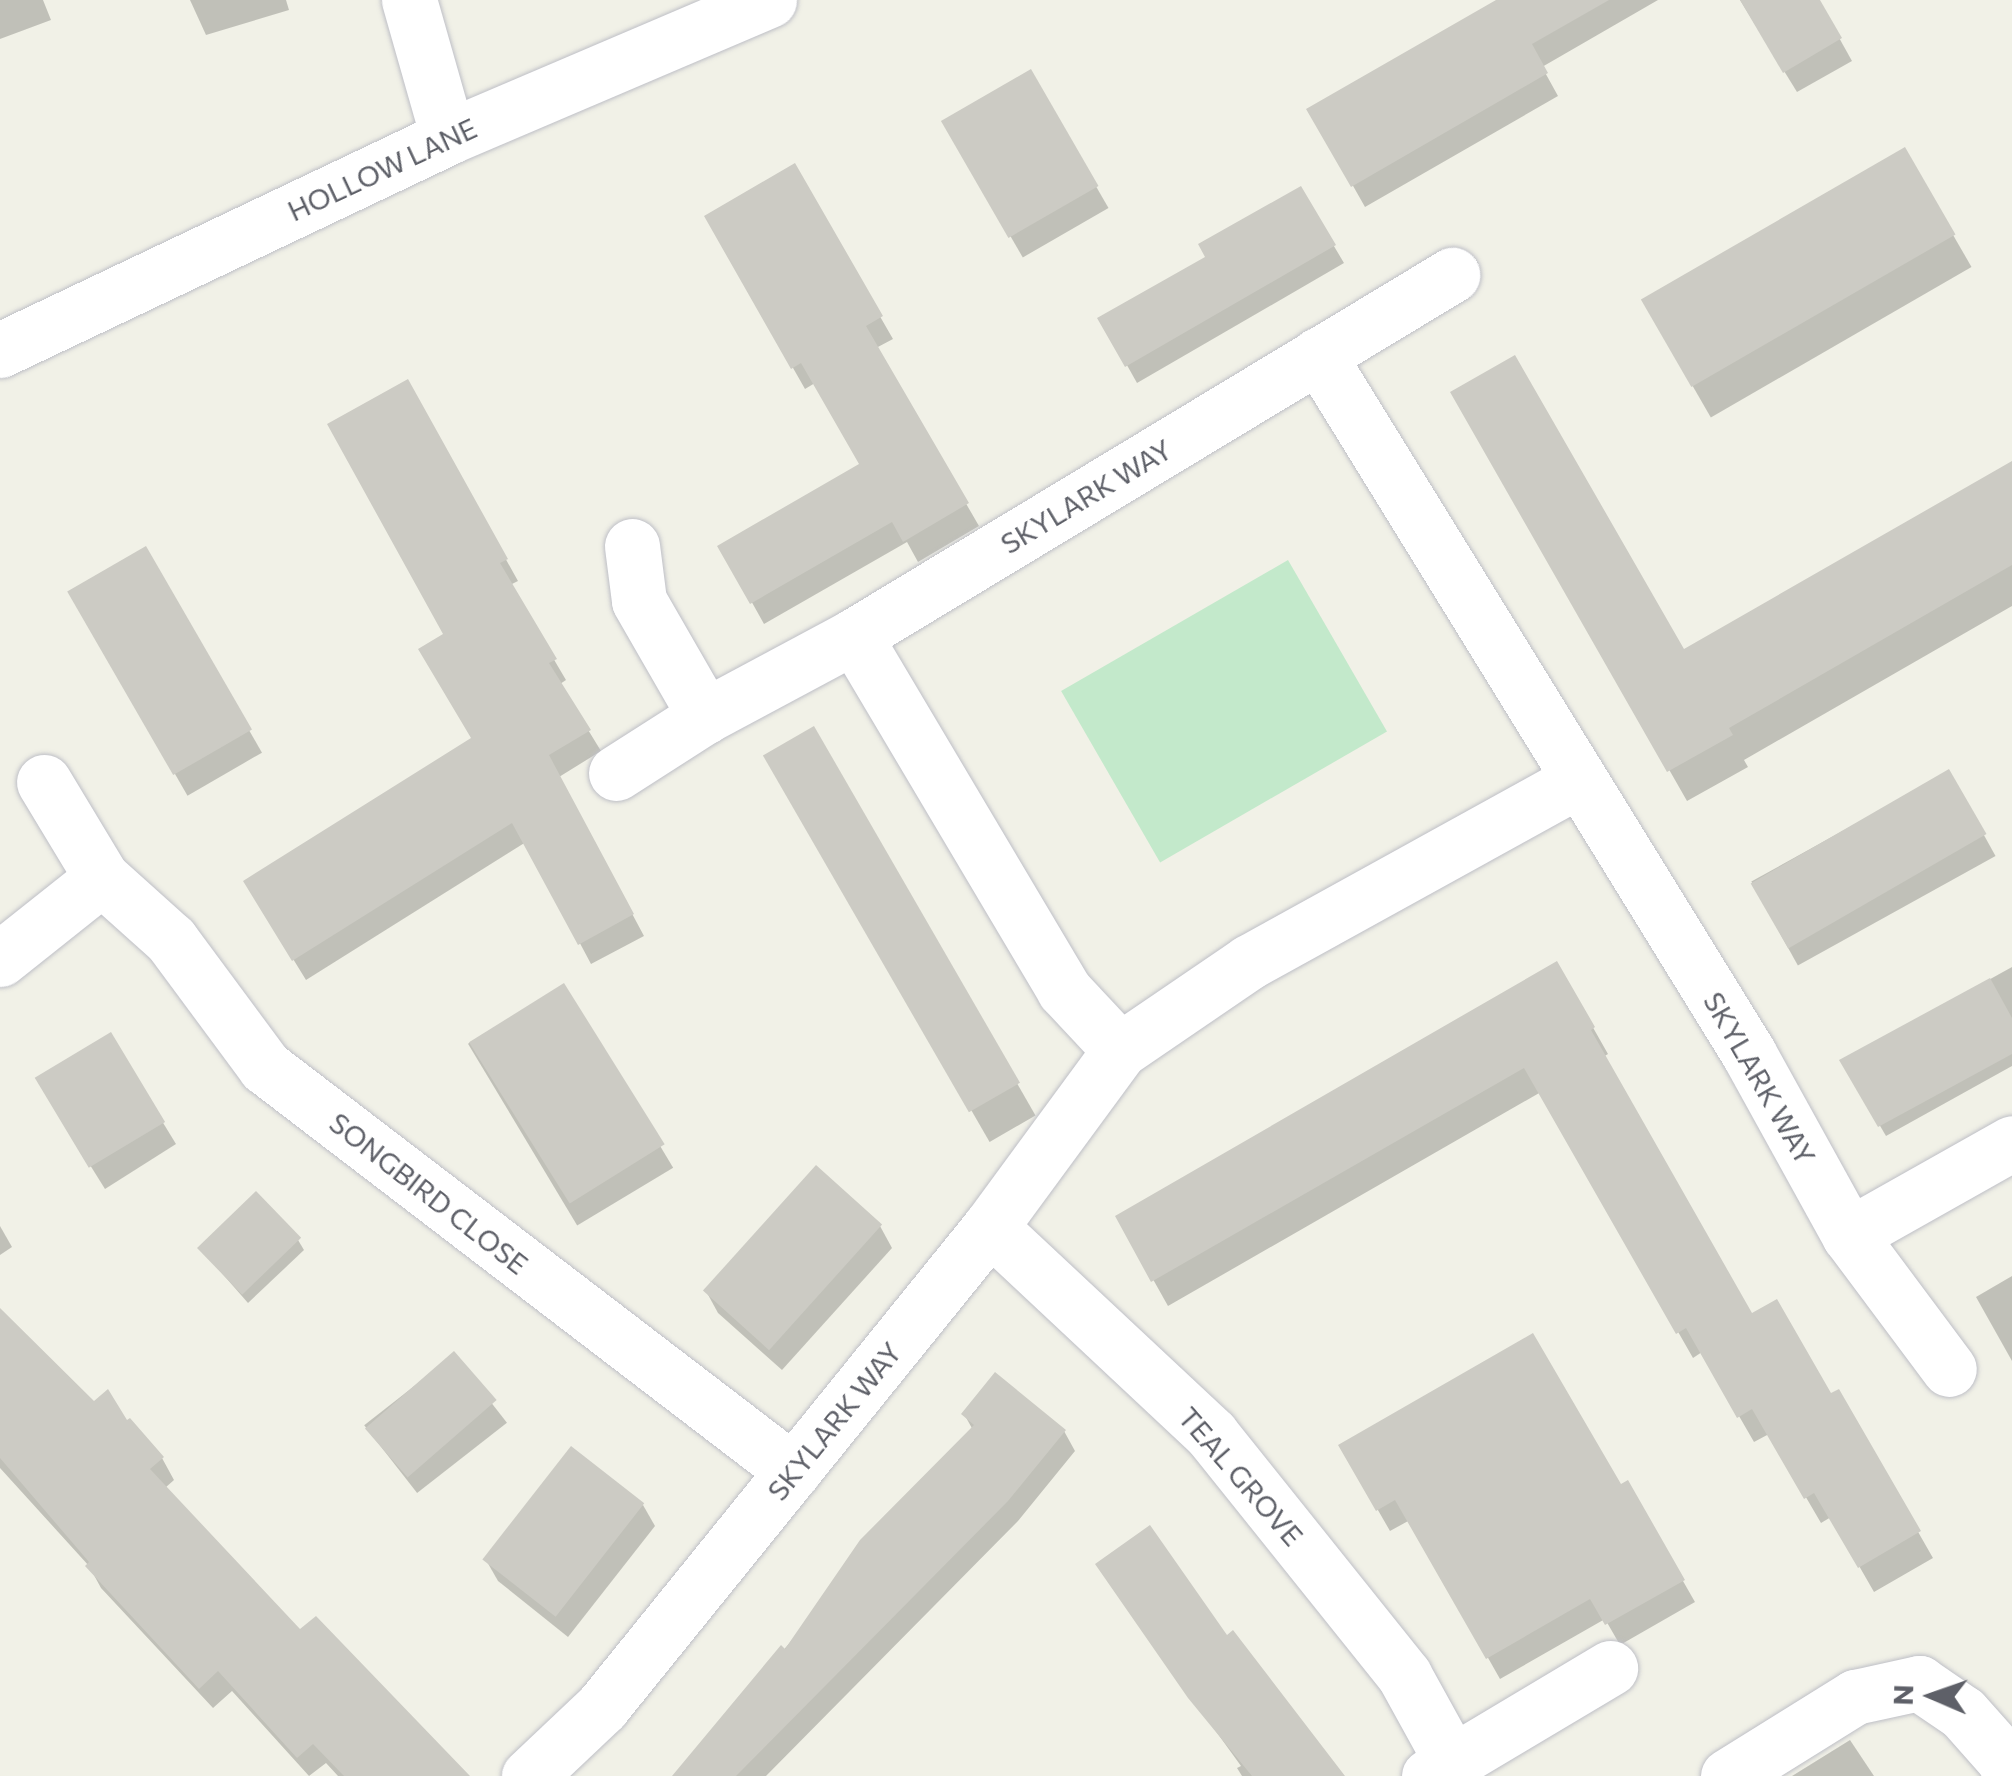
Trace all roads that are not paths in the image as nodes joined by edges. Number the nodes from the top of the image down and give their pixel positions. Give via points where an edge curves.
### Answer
1 (409, 0) edge
2 (769, 0) edge
3 (448, 136) junction
4 (1452, 276) dead end
5 (0, 350) edge
6 (1318, 354) junction
7 (632, 546) dead end
8 (854, 636) junction
9 (705, 716) junction
10 (616, 773) dead end
11 (1579, 780) junction
12 (44, 782) dead end
13 (102, 878) junction
14 (0, 958) edge
15 (1120, 1050) junction
16 (2012, 1143) edge
17 (990, 1227) junction
18 (1849, 1235) junction
19 (1949, 1369) dead end
20 (793, 1472) junction
21 (1610, 1668) dead end
22 (1440, 1768) edge
23 (529, 1776) edge
24 (1728, 1776) edge
25 (2012, 1776) edge

1 - 3 street
2 - 3 street, HOLLOW LANE
3 - 5 street, HOLLOW LANE
4 - 6 street, SKYLARK WAY
6 - 8 street, SKYLARK WAY
6 - 11 street, SKYLARK WAY
7 - 9 street via 639,602
8 - 9 street, SKYLARK WAY
8 - 15 street via 1064,990
9 - 10 street, SKYLARK WAY
11 - 15 street, SKYLARK WAY via 1249,962
11 - 18 street, SKYLARK WAY via 1749,1054
12 - 13 street, SONGBIRD CLOSE
13 - 14 street
13 - 20 street, SONGBIRD CLOSE via 171,940 265,1067
15 - 17 street, SKYLARK WAY
16 - 18 street
17 - 20 street, SKYLARK WAY
17 - 22 street, TEAL GROVE via 1211,1434 1404,1675
18 - 19 street, SKYLARK WAY
20 - 23 street, SKYLARK WAY via 602,1707
21 - 22 street, TEAL GROVE
24 - 25 street via 1856,1697 1919,1684 1963,1713

